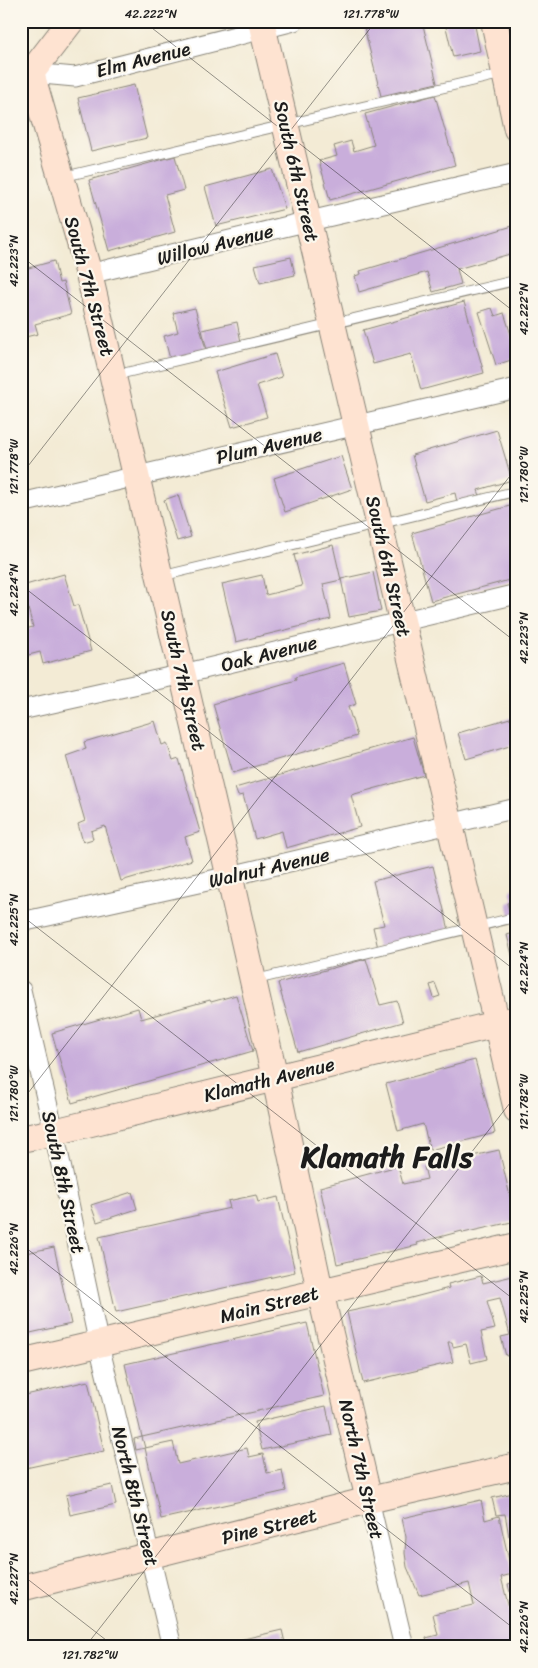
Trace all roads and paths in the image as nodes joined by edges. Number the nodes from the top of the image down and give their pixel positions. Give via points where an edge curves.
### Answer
1 (71, 21) edge
2 (294, 21) edge
3 (494, 21) edge
4 (262, 25) edge
5 (505, 74) junction
6 (24, 75) edge
7 (286, 125) junction
8 (517, 129) edge
9 (517, 173) edge
10 (61, 177) junction
11 (309, 221) junction
12 (89, 274) junction
13 (517, 280) edge
14 (332, 323) junction
15 (113, 376) junction
16 (517, 388) edge
17 (356, 426) junction
18 (137, 475) junction
19 (517, 491) edge
20 (21, 502) edge
21 (379, 524) junction
22 (160, 577) junction
23 (517, 594) edge
24 (402, 621) junction
25 (183, 674) junction
26 (21, 710) edge
27 (517, 808) edge
28 (450, 824) junction
29 (230, 876) junction
30 (517, 917) edge
31 (21, 922) edge
32 (474, 928) junction
33 (253, 980) junction
34 (21, 990) edge
35 (507, 1021) edge
36 (275, 1078) junction
37 (517, 1110) edge
38 (54, 1132) junction
39 (21, 1139) edge
40 (517, 1246) edge
41 (320, 1291) junction
42 (99, 1345) junction
43 (21, 1362) edge
44 (517, 1466) edge
45 (369, 1500) junction
46 (151, 1556) junction
47 (21, 1588) edge
48 (172, 1647) edge
49 (404, 1647) edge

1 - 6 main road
2 - 4 street, Elm Avenue
3 - 5 main road
4 - 6 street, Elm Avenue via 75,77
4 - 7 main road, South 6th Street
5 - 7 lane
5 - 8 main road
6 - 10 main road, South 7th Street
7 - 10 lane
7 - 11 main road, South 6th Street
9 - 11 street, Willow Avenue
10 - 12 main road, South 7th Street
11 - 12 street, Willow Avenue
11 - 14 main road, South 6th Street
12 - 15 main road, South 7th Street
13 - 14 lane
14 - 15 lane
14 - 17 main road, South 6th Street
15 - 18 main road, South 7th Street
16 - 17 street, Plum Avenue
17 - 18 street, Plum Avenue
17 - 21 main road, South 6th Street
18 - 20 street, Plum Avenue
18 - 22 main road, South 7th Street
19 - 21 lane
21 - 22 lane
21 - 24 main road, South 6th Street
22 - 25 main road, South 7th Street
23 - 24 street, Oak Avenue
24 - 25 street, Oak Avenue
24 - 28 main road, South 6th Street
25 - 26 street, Oak Avenue
25 - 29 main road, South 7th Street
27 - 28 street, Walnut Avenue
28 - 29 street, Walnut Avenue
28 - 32 main road, South 6th Street
29 - 31 street, Walnut Avenue
29 - 33 main road, South 7th Street
30 - 32 lane
32 - 33 lane
32 - 35 main road, South 6th Street
33 - 36 main road, South 7th Street
34 - 38 street, South 8th Street
35 - 36 main road, Klamath Avenue
35 - 37 main road, South 6th Street
36 - 38 main road, Klamath Avenue
36 - 41 main road, South 7th Street
38 - 39 main road, Klamath Avenue
38 - 42 street, South 8th Street
40 - 41 main road, Main Street
41 - 42 main road, Main Street
41 - 45 main road, North 7th Street
42 - 43 main road, Main Street
42 - 46 street, North 8th Street
44 - 45 main road, Pine Street
45 - 46 main road, Pine Street
45 - 49 street, North 7th Street
46 - 47 main road, Pine Street
46 - 48 street, North 8th Street

